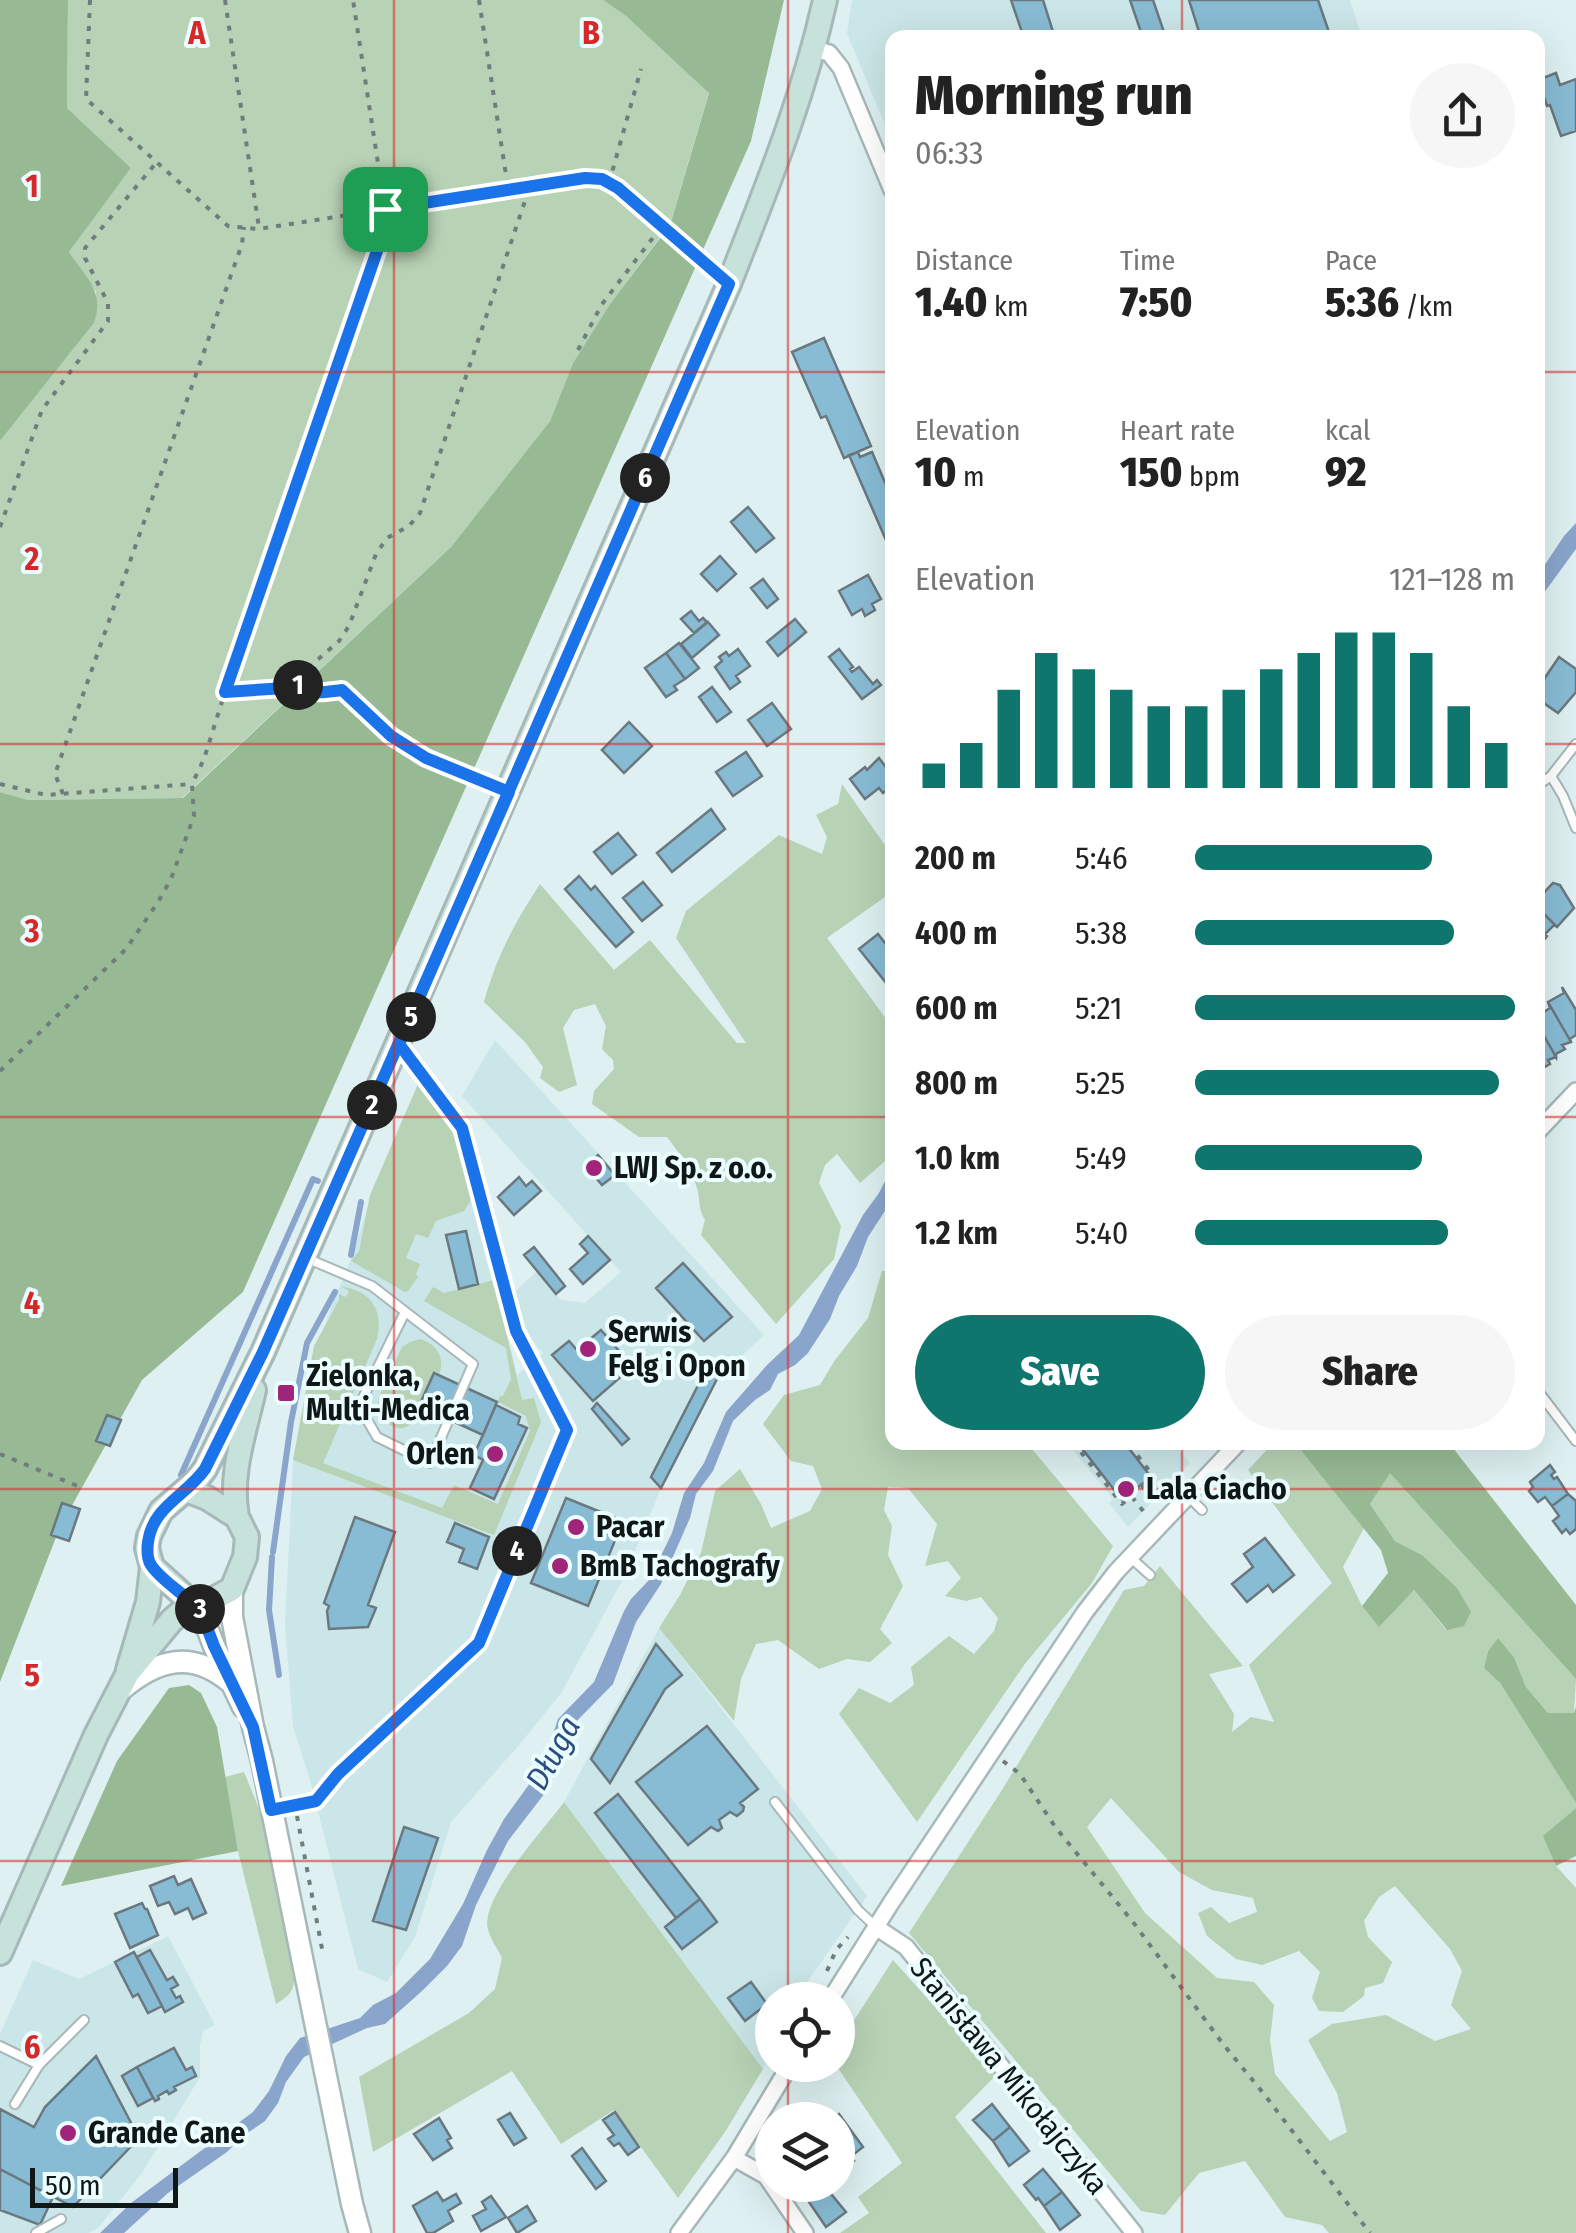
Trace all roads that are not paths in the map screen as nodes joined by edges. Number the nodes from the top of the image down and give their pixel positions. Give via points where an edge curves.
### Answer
1 (825, 0) edge
2 (814, 49) junction
3 (885, 173) edge
4 (1576, 744) edge
5 (1550, 776) junction
6 (1545, 780) edge
7 (1576, 828) edge
8 (399, 1044) junction
9 (1576, 1092) edge
10 (1545, 1124) edge
11 (305, 1257) junction
12 (405, 1312) junction
13 (263, 1352) junction
14 (1545, 1400) edge
15 (1576, 1441) edge
16 (1231, 1450) edge
17 (186, 1490) junction
18 (1188, 1496) junction
19 (1202, 1510) dead end
20 (237, 1516) junction
21 (1130, 1557) junction
22 (152, 1567) junction
23 (1150, 1575) dead end
24 (232, 1589) junction
25 (195, 1603) junction
26 (232, 1683) junction
27 (122, 1684) junction
28 (253, 1727) junction
29 (775, 1802) dead end
30 (271, 1810) junction
31 (876, 1927) junction
32 (0, 1952) edge
33 (841, 1982) edge
34 (84, 2020) dead end
35 (0, 2046) edge
36 (39, 2065) junction
37 (780, 2082) edge
38 (14, 2104) dead end
39 (734, 2158) junction
40 (61, 2219) dead end
41 (36, 2233) edge
42 (360, 2233) edge
43 (679, 2233) edge
44 (805, 2233) edge
45 (1134, 2233) edge

1 - 2 main road
2 - 3 street via 829,53 841,68
2 - 8 main road via 729,284
4 - 5 lane
5 - 6 lane
5 - 7 lane
8 - 11 main road
8 - 30 lane via 462,1128 516,1331 567,1430 479,1643 316,1801
9 - 10 street
11 - 12 lane via 372,1286
11 - 13 main road
12 - 12 lane via 360,1406 377,1437 430,1463 472,1364
13 - 17 main road via 205,1469
13 - 20 main road via 235,1472
14 - 15 lane
16 - 18 street
17 - 20 main road
17 - 22 main road via 153,1523 147,1548
18 - 19 lane
18 - 21 street
20 - 24 main road via 248,1547
21 - 23 lane
21 - 31 street via 1086,1612
22 - 25 main road
22 - 27 main road
24 - 25 main road
24 - 28 street
25 - 26 street
25 - 27 main road via 172,1620
26 - 27 street via 206,1666 178,1662
26 - 28 street
27 - 32 main road
28 - 30 street
29 - 31 lane
30 - 42 street
31 - 33 street
31 - 45 street, Stanisława Mikołajczyka via 906,1947
34 - 36 lane
35 - 36 lane
36 - 38 lane
37 - 39 street
39 - 43 street
39 - 44 street via 766,2176
40 - 41 lane

